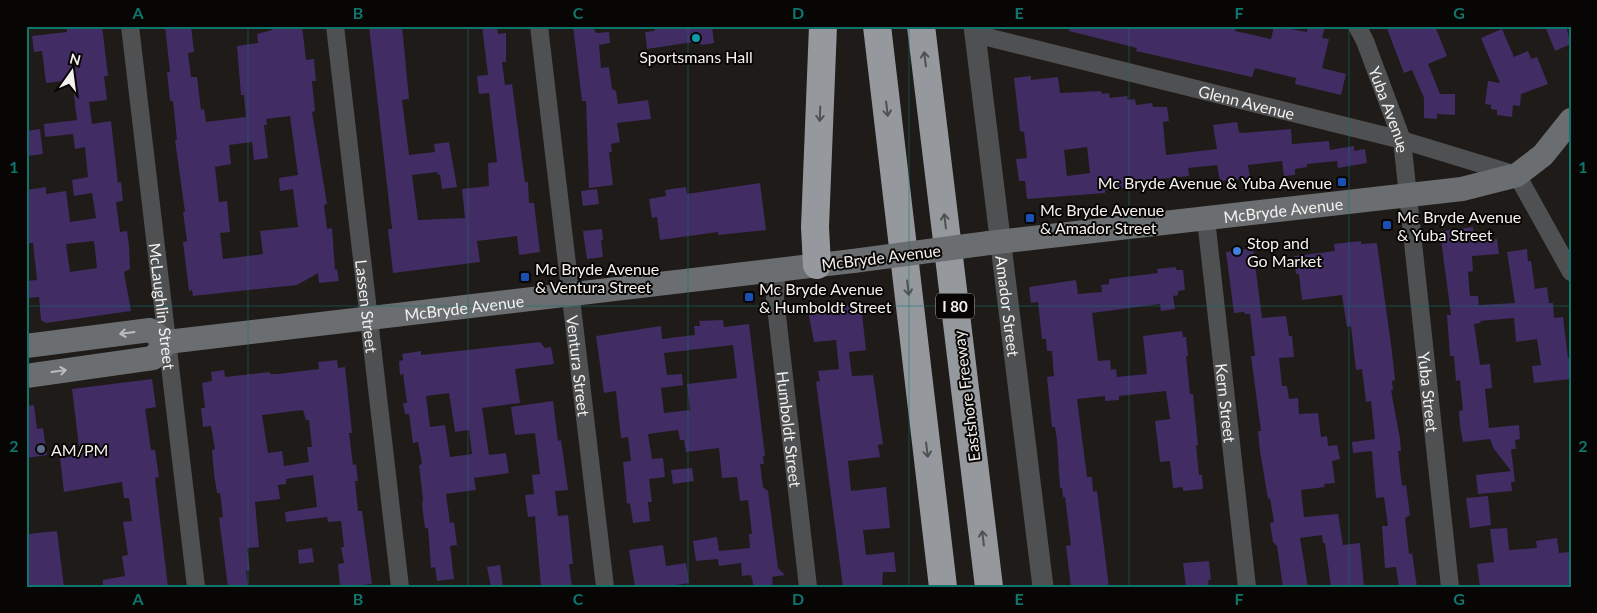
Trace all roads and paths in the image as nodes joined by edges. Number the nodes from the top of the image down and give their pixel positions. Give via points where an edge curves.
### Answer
1 (130, 26) edge
2 (334, 26) edge
3 (539, 26) edge
4 (823, 26) edge
5 (877, 26) edge
6 (921, 26) edge
7 (1357, 26) edge
8 (975, 30) edge
9 (1571, 120) edge
10 (1402, 140) junction
11 (1517, 175) junction
12 (1407, 197) junction
13 (1206, 219) junction
14 (995, 243) junction
15 (817, 265) junction
16 (777, 270) junction
17 (1571, 272) edge
18 (571, 294) junction
19 (368, 318) junction
20 (167, 342) junction
21 (26, 346) edge
22 (26, 376) edge
23 (196, 587) edge
24 (400, 587) edge
25 (605, 587) edge
26 (808, 587) edge
27 (943, 587) edge
28 (989, 587) edge
29 (1043, 587) edge
30 (1247, 587) edge
31 (1450, 587) edge

1 - 20 street, McLaughlin Street
2 - 19 street, Lassen Street
3 - 18 street, Ventura Street
4 -> 15 highway via 815,227
5 -> 27 highway
28 -> 6 highway, Eastshore Freeway / I 80
7 - 10 street, Yuba Avenue
8 - 10 street, Glenn Avenue
8 - 14 street, Amador Street
9 - 11 main road, McBryde Avenue via 1542,155
10 - 11 street, Glenn Avenue
10 - 12 street, Yuba Avenue
11 - 12 main road, McBryde Avenue via 1462,189
11 - 17 street
12 - 13 main road, McBryde Avenue
12 - 31 street, Yuba Street
13 - 14 main road, McBryde Avenue
13 - 30 street, Kern Street
14 - 15 main road, McBryde Avenue, bridge
14 - 29 street, Amador Street
15 - 16 main road, McBryde Avenue
16 - 18 main road, McBryde Avenue
16 - 26 street, Humboldt Street via 775,298
18 - 19 main road, McBryde Avenue
18 - 25 street, Ventura Street
19 - 20 main road, McBryde Avenue
19 - 24 street, Lassen Street
20 -> 21 main road via 150,330
22 -> 20 main road via 153,358
20 - 23 street, McLaughlin Street

